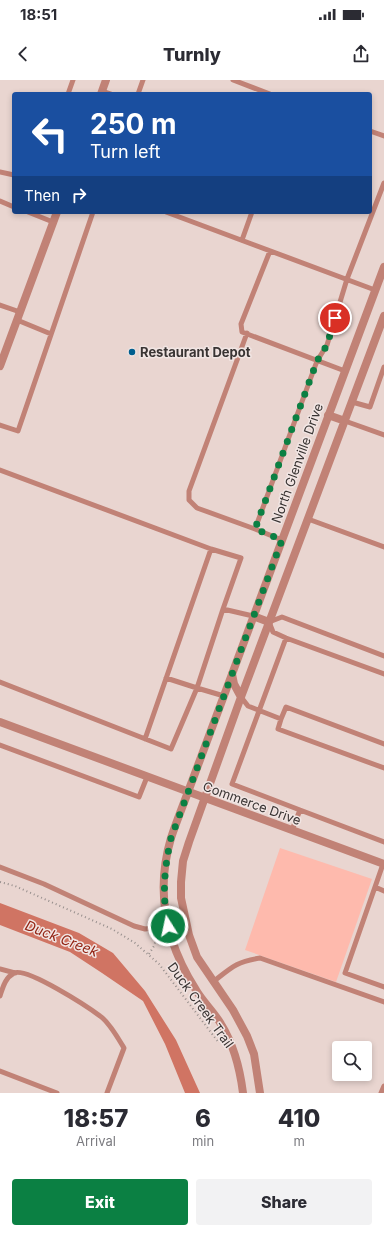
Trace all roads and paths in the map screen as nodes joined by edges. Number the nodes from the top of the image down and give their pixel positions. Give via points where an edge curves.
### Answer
1 (73, 80) edge
2 (106, 80) edge
3 (143, 80) edge
4 (232, 80) edge
5 (69, 92) edge
6 (102, 92) edge
7 (139, 92) edge
8 (265, 92) edge
9 (372, 132) edge
10 (384, 136) edge
11 (0, 172) edge
12 (12, 175) edge
13 (384, 184) edge
14 (382, 196) edge
15 (0, 201) edge
16 (12, 206) edge
17 (33, 214) edge
18 (56, 214) edge
19 (92, 214) edge
20 (171, 214) edge
21 (251, 214) edge
22 (53, 222) junction
23 (242, 240) junction
24 (270, 251) junction
25 (384, 267) edge
26 (347, 279) junction
27 (375, 290) junction
28 (384, 293) edge
29 (0, 305) edge
30 (20, 312) junction
31 (384, 316) edge
32 (17, 320) junction
33 (247, 333) junction
34 (51, 334) junction
35 (317, 361) junction
36 (0, 366) edge
37 (384, 367) edge
38 (345, 371) junction
39 (352, 402) junction
40 (328, 415) junction
41 (345, 421) junction
42 (0, 425) edge
43 (384, 435) edge
44 (0, 470) edge
45 (308, 519) junction
46 (255, 529) junction
47 (282, 540) junction
48 (384, 547) edge
49 (211, 549) junction
50 (223, 609) junction
51 (253, 616) junction
52 (269, 622) junction
53 (286, 638) junction
54 (384, 656) edge
55 (232, 673) junction
56 (384, 674) edge
57 (166, 678) junction
58 (0, 682) edge
59 (197, 688) junction
60 (224, 696) junction
61 (241, 697) junction
62 (259, 710) junction
63 (281, 718) junction
64 (0, 722) edge
65 (145, 739) junction
66 (384, 744) edge
67 (0, 745) edge
68 (384, 768) edge
69 (147, 777) junction
70 (188, 792) junction
71 (205, 798) junction
72 (300, 810) junction
73 (292, 830) junction
74 (384, 842) edge
75 (384, 864) edge
76 (0, 867) edge
77 (0, 882) edge
78 (375, 888) junction
79 (384, 891) edge
80 (168, 926) junction
81 (156, 928) junction
82 (149, 954) junction
83 (0, 969) edge
84 (15, 973) junction
85 (213, 982) junction
86 (384, 987) edge
87 (0, 996) edge
88 (384, 1002) edge
89 (222, 1046) dead end
90 (0, 1071) edge
91 (384, 1086) edge
92 (57, 1093) edge
93 (107, 1093) edge
94 (243, 1093) edge
95 (260, 1093) edge
96 (381, 1093) edge

1 - 5 lane
2 - 6 street
3 - 7 lane
4 - 8 lane
9 - 10 lane
11 - 12 lane
13 - 14 lane
14 - 26 lane
15 - 16 lane
17 - 22 lane
18 - 22 street
19 - 34 lane
20 - 23 lane
21 - 23 lane
22 - 30 street
23 - 24 lane
24 - 26 lane
24 - 33 lane via 241,324 242,332
25 - 27 street, North Glenville Drive
26 - 27 lane
26 - 35 lane via 327,345
27 - 28 street
27 - 38 street, North Glenville Drive
29 - 30 lane
30 - 32 street
31 - 39 street
32 - 34 lane
32 - 36 street
33 - 35 lane
33 - 46 lane via 189,491 189,500 197,508
34 - 42 lane via 18,431
35 - 38 lane
35 - 46 lane
37 - 39 lane via 370,407
38 - 40 street, North Glenville Drive
39 - 41 street
40 - 41 street
40 - 47 street, North Glenville Drive
41 - 43 lane
41 - 45 street
44 - 49 lane
45 - 48 lane
45 - 52 street
46 - 47 lane
47 - 51 street, North Glenville Drive
49 - 50 lane via 241,558
49 - 57 lane
50 - 51 lane
50 - 59 lane
51 - 52 street
51 - 55 street, North Glenville Drive
52 - 53 lane via 273,632
52 - 54 lane via 282,617
52 - 61 street
53 - 56 lane
53 - 62 lane
55 - 60 street, North Glenville Drive
55 - 61 street
57 - 59 lane
57 - 65 lane
58 - 65 lane
59 - 60 lane
59 - 65 lane via 171,749
60 - 70 street, North Glenville Drive
61 - 62 lane via 248,706
61 - 71 street
62 - 63 lane
62 - 72 lane via 232,784
63 - 66 lane via 286,707
63 - 68 lane via 278,729
64 - 69 street, Commerce Drive
67 - 69 lane via 139,797
69 - 70 street, Commerce Drive
70 - 71 street, Commerce Drive
70 - 80 street, North Glenville Drive via 171,838 166,862 163,886
71 - 73 street, Commerce Drive
71 - 85 street via 183,861 181,898 197,957
72 - 73 lane
72 - 74 lane
73 - 75 street, Commerce Drive
75 - 78 lane
76 - 81 lane via 44,884 134,926
77 - 82 path, Duck Creek Trail via 112,929
78 - 79 lane
78 - 86 lane via 345,973
80 - 81 lane
80 - 94 street, North Glenville Drive via 183,970 221,1023 230,1042 238,1062
81 - 82 path via 156,941
82 - 89 path, Duck Creek Trail
83 - 84 lane
84 - 87 lane via 4,982
84 - 93 lane via 43,980 102,1016 124,1048
85 - 88 lane via 244,960 260,958
85 - 95 street via 233,1010 247,1036 254,1054
90 - 92 lane
91 - 96 lane

